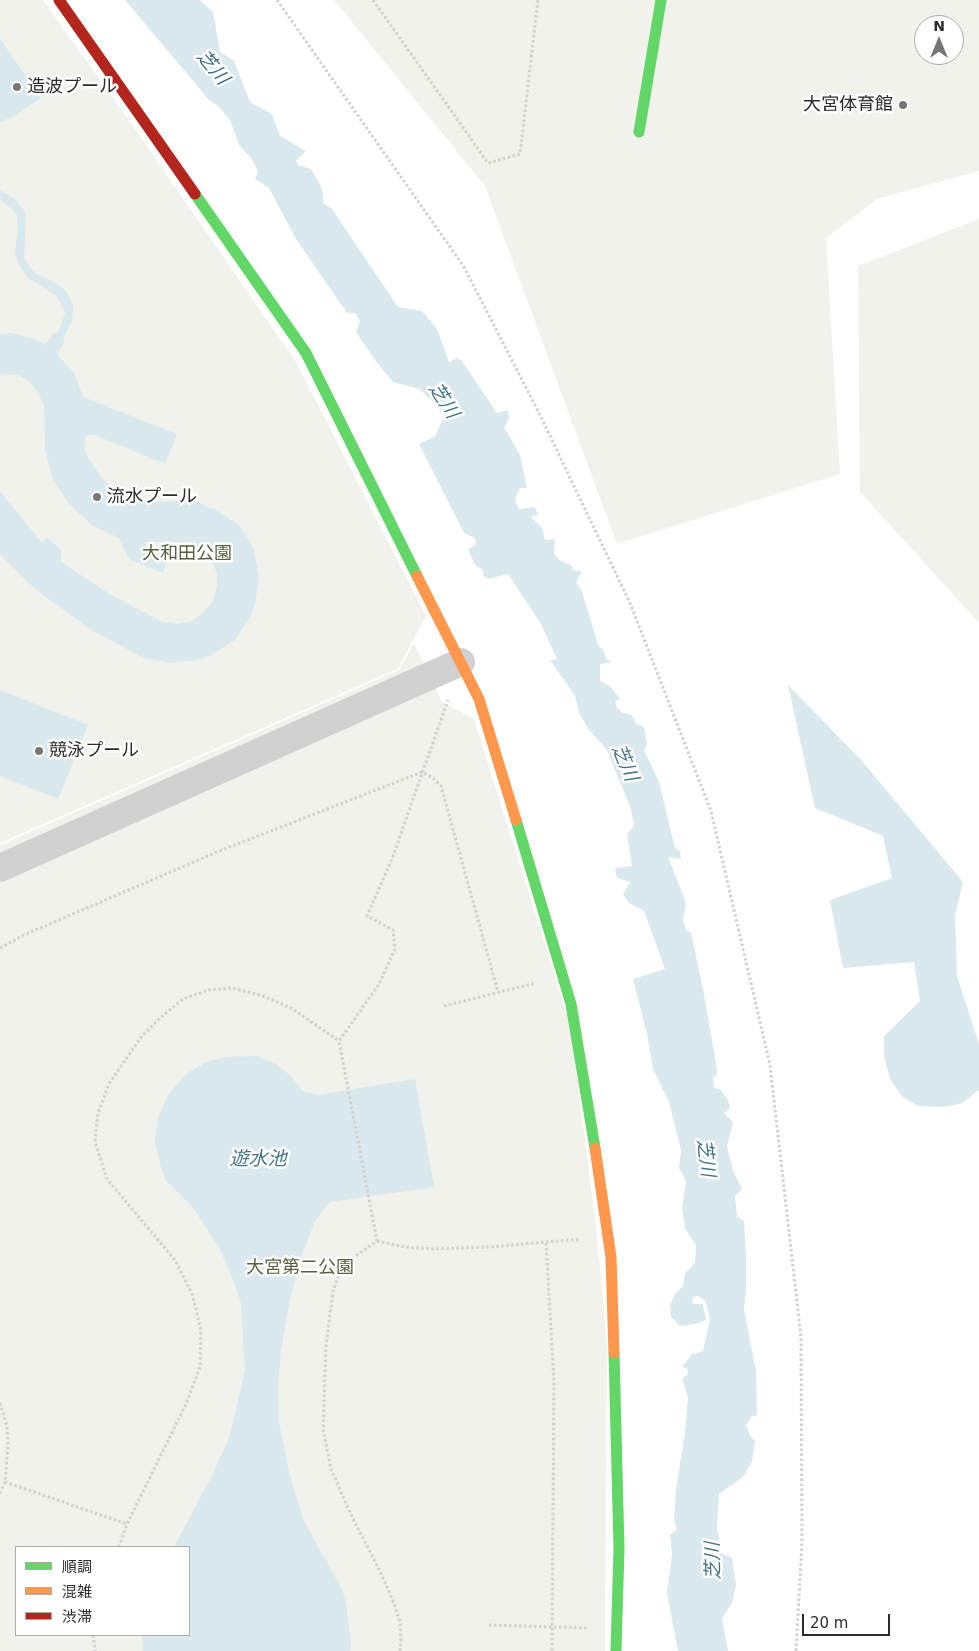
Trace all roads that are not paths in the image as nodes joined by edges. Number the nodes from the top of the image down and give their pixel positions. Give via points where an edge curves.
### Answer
1 (58, 0) edge
2 (661, 0) edge
3 (639, 132) dead end
4 (461, 662) junction
5 (0, 868) edge
6 (616, 1651) edge

1 - 4 street via 306,353
2 - 3 street
4 - 5 street
4 - 6 street via 479,699 571,1004 609,1236 619,1548

